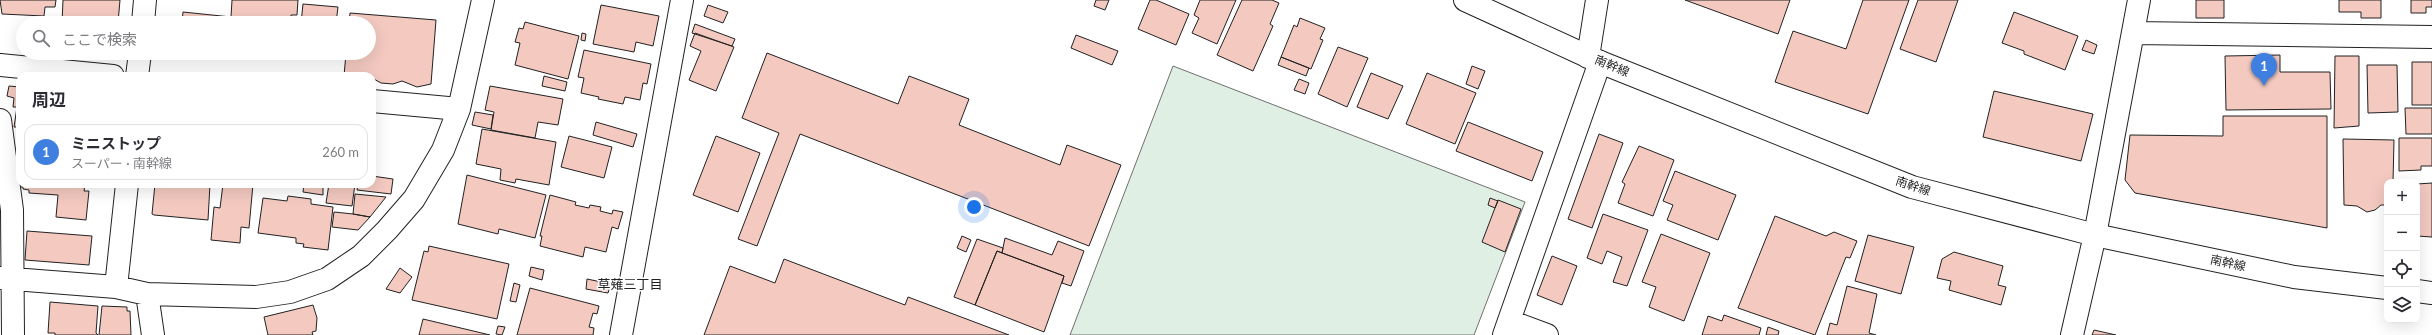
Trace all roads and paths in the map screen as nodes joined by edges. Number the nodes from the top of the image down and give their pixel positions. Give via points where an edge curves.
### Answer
1 (145, 0) edge
2 (483, 0) edge
3 (682, 0) edge
4 (1465, 0) edge
5 (1597, 0) edge
6 (2139, 0) edge
7 (144, 16) edge
8 (2133, 33) junction
9 (2432, 37) edge
10 (1594, 59) junction
11 (139, 60) edge
12 (0, 65) edge
13 (72, 72) edge
14 (138, 72) edge
15 (376, 101) edge
16 (459, 109) junction
17 (0, 120) edge
18 (127, 188) edge
19 (2095, 235) junction
20 (7, 279) edge
21 (116, 287) junction
22 (2384, 288) edge
23 (2420, 291) edge
24 (2432, 293) edge
25 (147, 294) junction
26 (1506, 328) edge
27 (13, 335) edge
28 (152, 335) edge
29 (621, 335) edge
30 (1547, 335) edge
31 (2072, 335) edge

1 - 7 street
2 - 16 street
3 - 29 street
4 - 10 street, 南幹線
5 - 10 street
6 - 8 street
8 - 9 street
8 - 19 street
10 - 19 street, 南幹線 via 1912,187
10 - 26 street
11 - 14 street
12 - 13 street
15 - 16 street
16 - 25 street via 443,150 414,199 361,256 327,279 290,292 256,297
17 - 20 street via 12,210
18 - 21 street
19 - 22 street, 南幹線 via 2294,276
19 - 31 street
20 - 21 street
20 - 27 street
21 - 25 street
23 - 24 street
25 - 28 street
26 - 30 street

